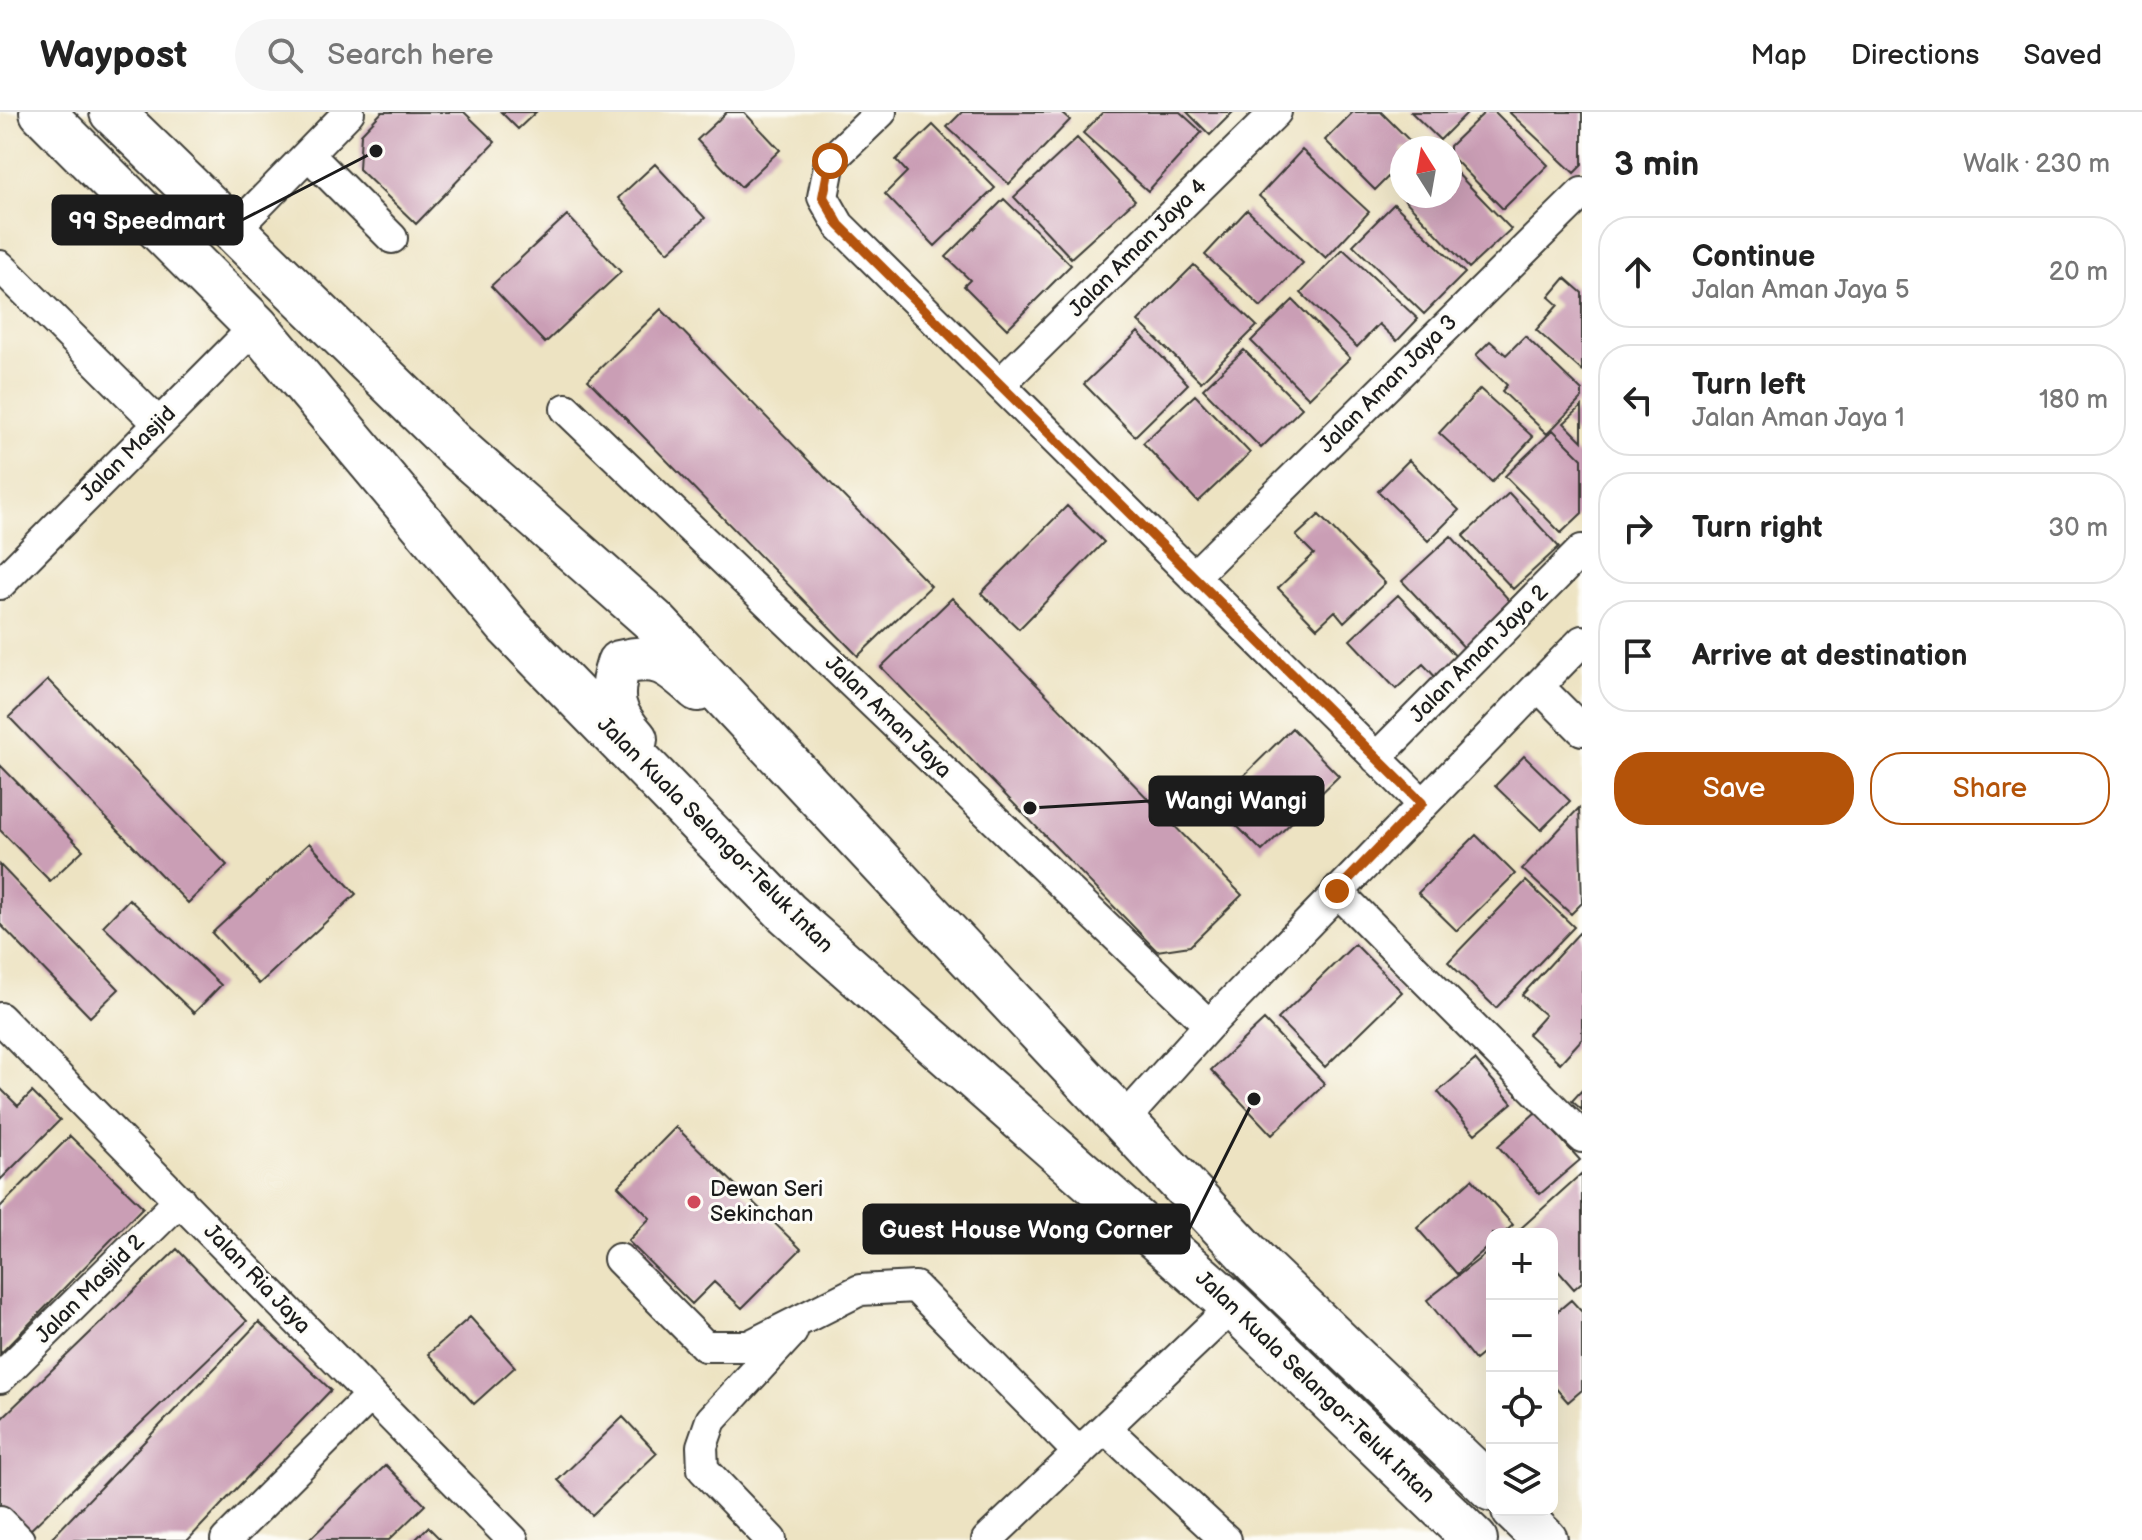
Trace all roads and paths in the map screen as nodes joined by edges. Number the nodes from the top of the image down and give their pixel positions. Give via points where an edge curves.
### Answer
1 (42, 112) edge
2 (112, 112) edge
3 (349, 112) edge
4 (881, 112) edge
5 (1276, 112) edge
6 (308, 154) junction
7 (1582, 193) edge
8 (235, 229) junction
9 (392, 238) dead end
10 (0, 266) edge
11 (256, 326) junction
12 (1001, 383) junction
13 (566, 409) dead end
14 (158, 423) junction
15 (1582, 550) edge
16 (1194, 576) junction
17 (0, 584) edge
18 (1582, 641) edge
19 (1538, 686) junction
20 (1582, 730) edge
21 (1376, 758) junction
22 (1422, 803) junction
23 (862, 844) junction
24 (1337, 891) junction
25 (787, 913) junction
26 (0, 1018) edge
27 (1209, 1025) junction
28 (1122, 1122) junction
29 (1582, 1137) edge
30 (180, 1200) junction
31 (619, 1259) dead end
32 (1233, 1306) junction
33 (804, 1318) junction
34 (0, 1378) edge
35 (371, 1395) junction
36 (1105, 1428) junction
37 (1079, 1453) junction
38 (1486, 1483) edge
39 (1520, 1516) edge
40 (0, 1521) edge
41 (19, 1540) edge
42 (226, 1540) edge
43 (513, 1540) edge
44 (771, 1540) edge
45 (987, 1540) edge
46 (1226, 1540) edge
47 (1475, 1540) edge
48 (1545, 1540) edge

1 - 11 highway, Jalan Kuala Selangor-Teluk Intan
2 - 8 highway
3 - 6 street
4 - 12 street via 830,161 823,197 839,225
5 - 12 street, Jalan Aman Jaya 4
6 - 8 street
6 - 9 street
7 - 16 street, Jalan Aman Jaya 3
8 - 23 highway via 454,445 655,622
10 - 14 street
11 - 14 street, Jalan Masjid
11 - 25 highway, Jalan Kuala Selangor-Teluk Intan via 509,627
12 - 16 street
13 - 27 street, Jalan Aman Jaya
14 - 17 street, Jalan Masjid
15 - 21 street, Jalan Aman Jaya 2
16 - 21 street
18 - 19 street
19 - 20 street
19 - 22 street
21 - 22 street
22 - 24 street
23 - 25 highway via 668,662 640,658 619,663 611,690 619,720
23 - 28 highway
24 - 27 street
24 - 29 street
25 - 32 highway, Jalan Kuala Selangor-Teluk Intan
26 - 30 street, Jalan Ria Jaya
27 - 28 street
28 - 38 highway via 1263,1270
30 - 34 street, Jalan Masjid 2
30 - 35 street, Jalan Ria Jaya
31 - 33 street via 705,1346 749,1346
32 - 36 street
32 - 47 highway, Jalan Kuala Selangor-Teluk Intan
33 - 37 street via 860,1290 915,1287
33 - 44 street via 711,1420 702,1446 703,1469
35 - 42 street
35 - 43 street, Jalan Ria Jaya
36 - 37 street
36 - 46 street
37 - 45 street
39 - 48 highway
40 - 41 street

